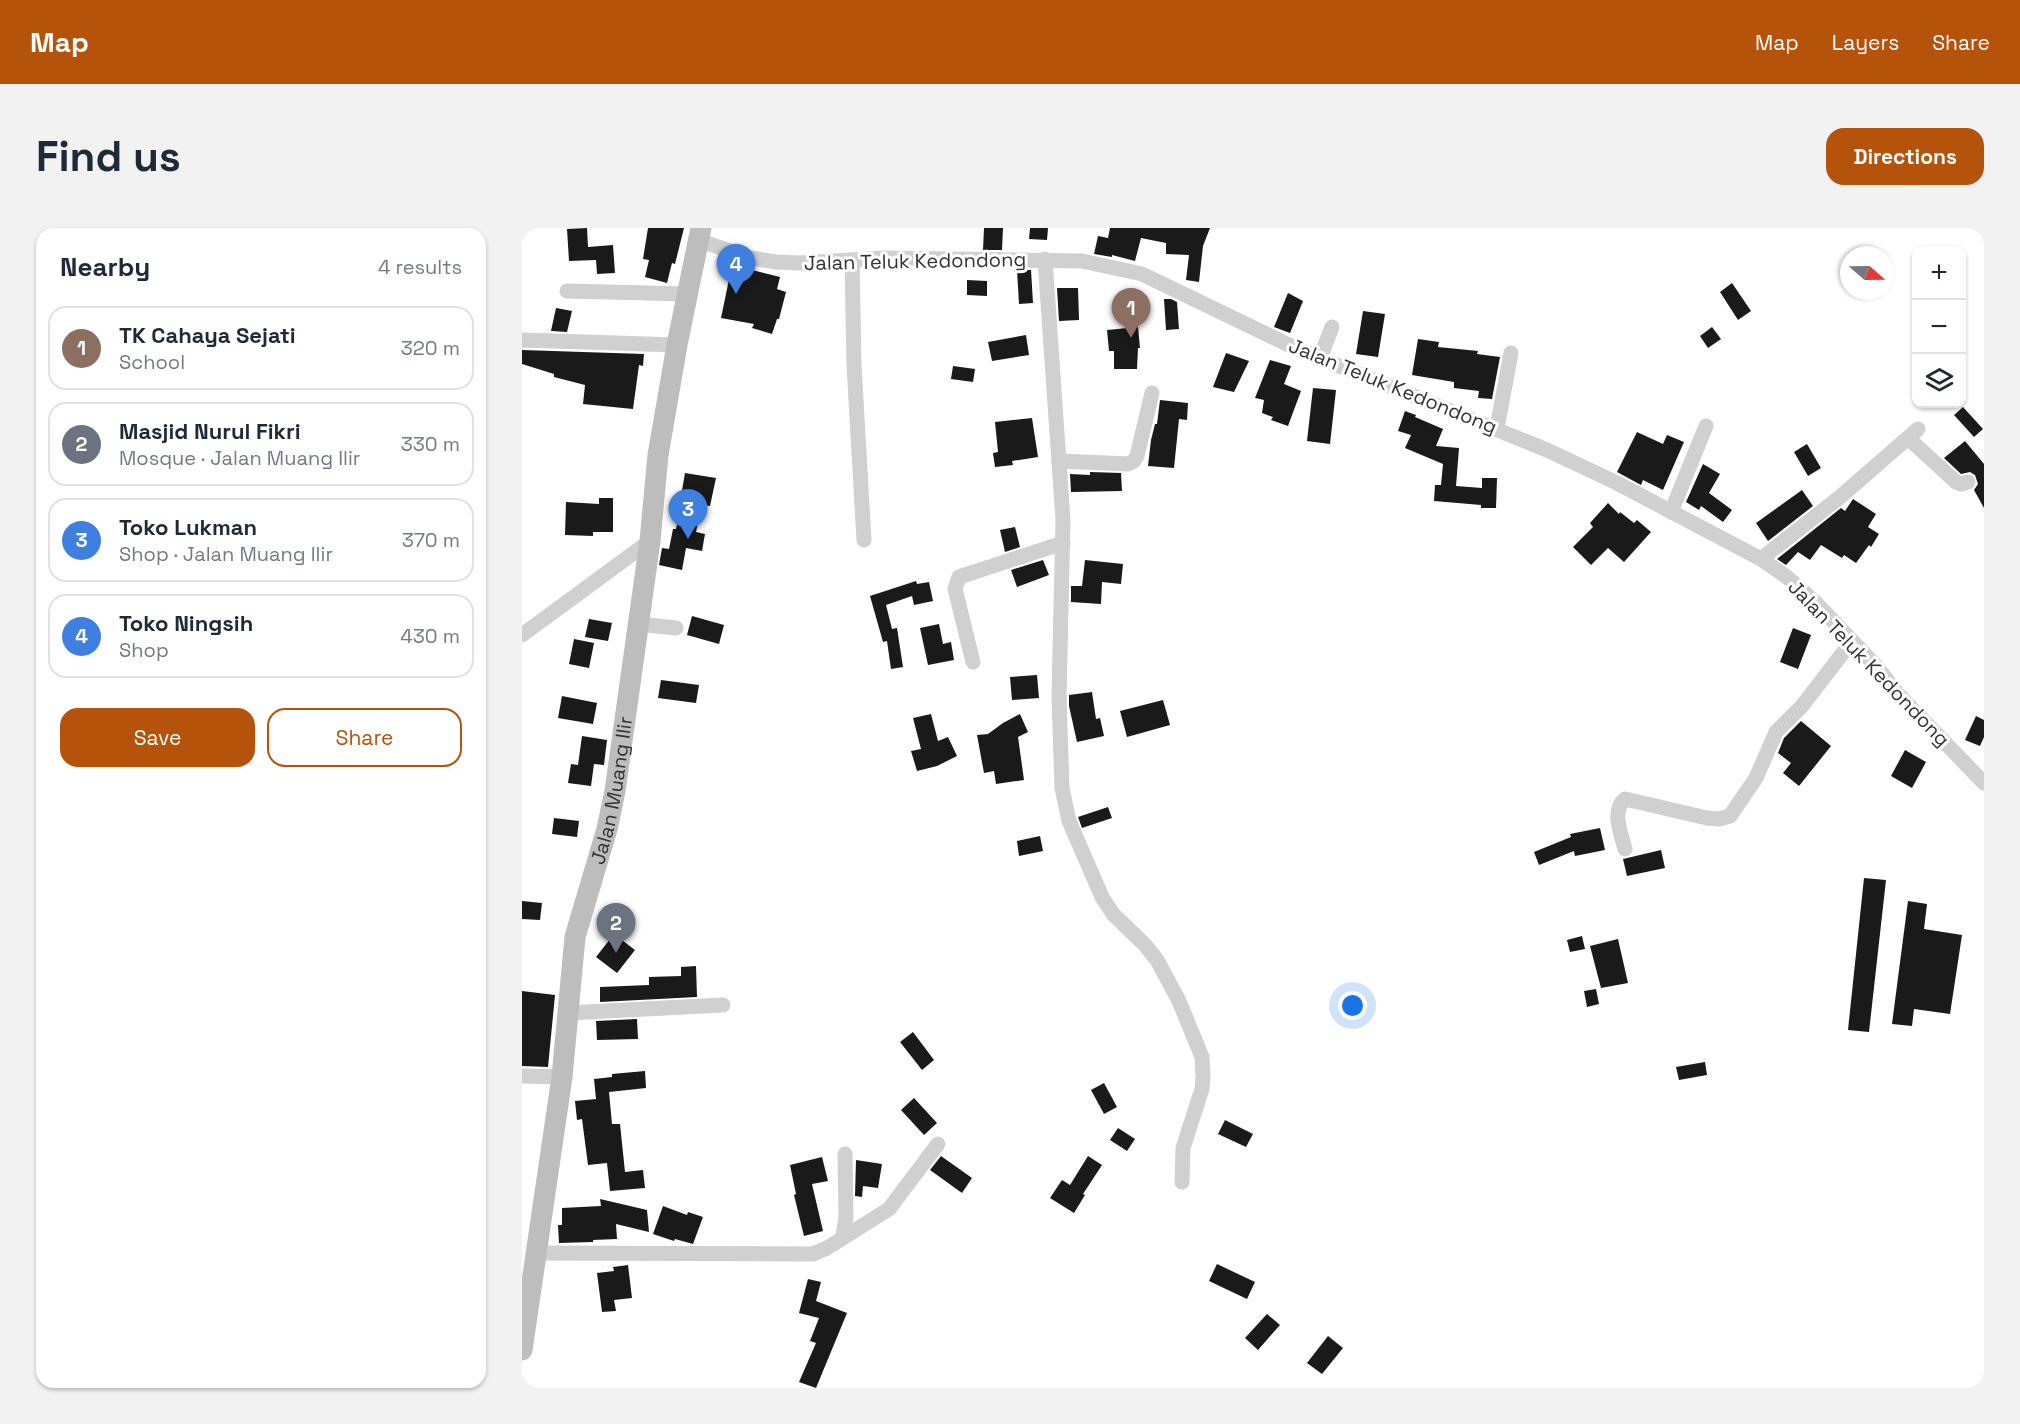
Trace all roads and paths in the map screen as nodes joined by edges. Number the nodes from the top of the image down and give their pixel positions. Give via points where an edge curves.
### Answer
1 (699, 234) edge
2 (1045, 259) junction
3 (852, 260) junction
4 (567, 291) dead end
5 (687, 294) junction
6 (1332, 327) dead end
7 (522, 340) edge
8 (677, 345) junction
9 (1511, 353) dead end
10 (1320, 358) junction
11 (1152, 393) dead end
12 (1706, 426) dead end
13 (1497, 428) junction
14 (1059, 461) junction
15 (1968, 482) dead end
16 (1671, 512) junction
17 (864, 540) dead end
18 (650, 541) junction
19 (1064, 543) junction
20 (1761, 559) junction
21 (638, 624) junction
22 (676, 628) dead end
23 (522, 635) edge
24 (1852, 640) junction
25 (973, 662) dead end
26 (1984, 783) edge
27 (1625, 849) dead end
28 (723, 1005) dead end
29 (567, 1013) junction
30 (522, 1076) edge
31 (562, 1077) junction
32 (938, 1144) dead end
33 (845, 1154) dead end
34 (1182, 1182) dead end
35 (843, 1237) junction
36 (537, 1253) junction
37 (522, 1350) edge

1 - 3 street, Jalan Teluk Kedondong via 751,258 799,263
1 - 5 main road, Jalan Muang Ilir
2 - 3 street, Jalan Teluk Kedondong
2 - 10 street, Jalan Teluk Kedondong via 1082,261 1142,274
2 - 14 street
3 - 17 street
4 - 5 street
5 - 8 main road, Jalan Muang Ilir
6 - 10 street
7 - 8 street
8 - 18 main road, Jalan Muang Ilir via 658,455
9 - 13 street
10 - 13 street, Jalan Teluk Kedondong
11 - 14 street via 1134,461
12 - 16 street
13 - 16 street, Jalan Teluk Kedondong
14 - 19 street
15 - 20 street via 1956,482 1913,434
16 - 20 street, Jalan Teluk Kedondong
18 - 21 main road, Jalan Muang Ilir
18 - 23 street
19 - 25 street via 959,577 955,589
19 - 34 street via 1059,696 1062,788 1069,821 1102,897 1157,960 1202,1057 1202,1089 1183,1148
20 - 24 street, Jalan Teluk Kedondong via 1787,577
21 - 22 street
21 - 29 main road, Jalan Muang Ilir via 615,791 575,937
24 - 26 street, Jalan Teluk Kedondong
24 - 27 street via 1802,706 1776,732 1756,778 1730,816 1707,818 1625,799 1617,814
28 - 29 street
29 - 31 main road, Jalan Muang Ilir
30 - 31 street
31 - 36 main road, Jalan Muang Ilir
32 - 35 street via 889,1209
33 - 35 street
35 - 36 street via 813,1254
36 - 37 main road, Jalan Muang Ilir

